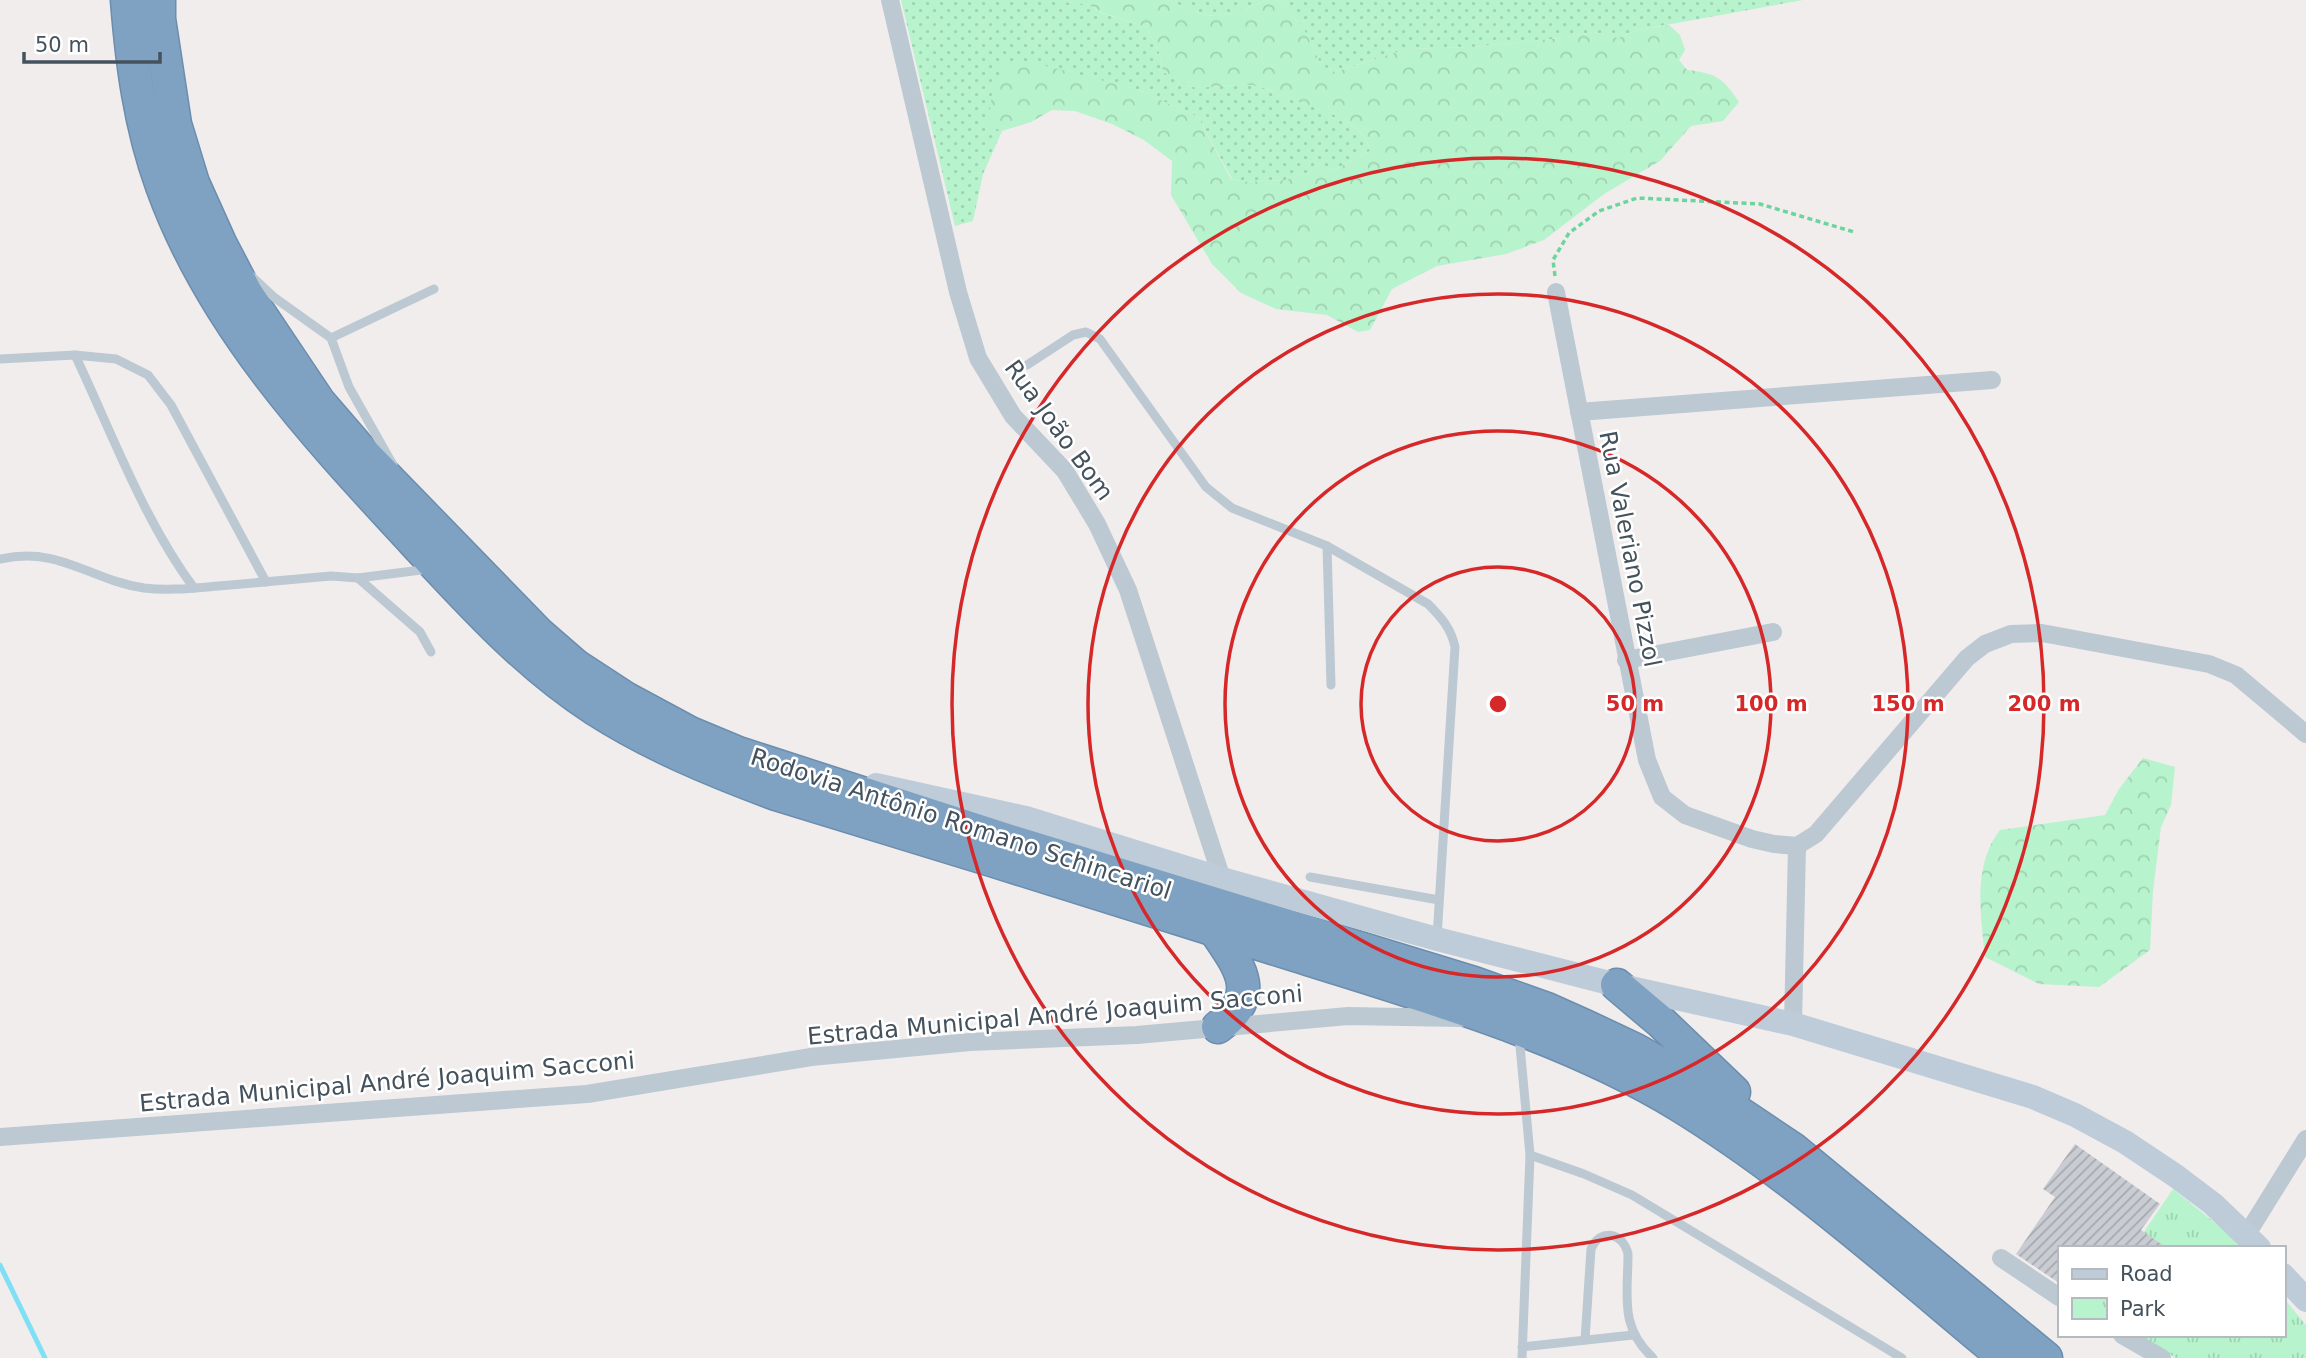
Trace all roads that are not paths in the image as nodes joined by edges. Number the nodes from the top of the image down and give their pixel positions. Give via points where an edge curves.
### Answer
1 (127, 0) edge
2 (159, 0) edge
3 (890, 0) edge
4 (225, 253) junction
5 (434, 289) dead end
6 (1556, 292) road end
7 (331, 338) junction
8 (75, 355) junction
9 (0, 359) edge
10 (1027, 365) dead end
11 (1992, 380) dead end
12 (1578, 412) junction
13 (396, 469) dead end
14 (402, 480) dead end
15 (422, 513) junction
16 (1326, 546) junction
17 (0, 559) edge
18 (438, 567) junction
19 (358, 578) junction
20 (266, 582) junction
21 (194, 588) junction
22 (1773, 632) dead end
23 (431, 652) dead end
24 (1626, 660) junction
25 (1331, 685) dead end
26 (2306, 734) edge
27 (786, 770) junction
28 (1797, 846) junction
29 (1310, 877) dead end
30 (1222, 879) junction
31 (1439, 900) junction
32 (1214, 929) junction
33 (1437, 939) junction
34 (1617, 985) junction
35 (1488, 1019) junction
36 (1793, 1024) junction
37 (1218, 1027) junction
38 (1518, 1030) junction
39 (0, 1137) edge
40 (2306, 1139) edge
41 (1793, 1149) junction
42 (1530, 1155) junction
43 (2253, 1241) edge
44 (2001, 1258) dead end
45 (2285, 1277) edge
46 (2058, 1296) edge
47 (2306, 1300) edge
48 (1633, 1335) junction
49 (2125, 1337) edge
50 (1585, 1340) junction
51 (1640, 1346) junction
52 (1522, 1347) junction
53 (1522, 1358) edge
54 (1638, 1358) edge
55 (1653, 1358) edge
56 (1902, 1358) edge
57 (2006, 1358) edge
58 (2046, 1358) edge
59 (2162, 1358) edge

1 - 18 highway, Rodovia Antônio Romano Schincariol via 131,56 161,184 212,292 248,349 296,410
2 - 4 highway, Rodovia Antônio Romano Schincariol via 175,124 193,183
3 - 30 street, Rua João Bom via 958,292 978,358 1013,416 1065,471 1128,590
4 - 7 lane via 275,298
4 - 15 highway, Rodovia Antônio Romano Schincariol via 246,293 319,402
5 - 7 lane
6 - 12 street, Rua Valeriano Pizzol
7 - 13 lane via 349,387
8 - 9 lane
8 - 20 lane via 116,359 148,375 171,405
8 - 21 lane via 158,532
10 - 16 lane via 1073,335 1086,332 1100,339 1206,487 1232,508
11 - 12 street
12 - 24 street, Rua Valeriano Pizzol
14 - 15 lane
15 - 27 highway, Rodovia Antônio Romano Schincariol via 576,666 690,733
16 - 25 lane
16 - 31 lane via 1428,604 1452,636 1455,647
17 - 21 lane via 43,556 121,583
18 - 19 lane
18 - 32 highway, Rodovia Antônio Romano Schincariol via 546,674 595,709 682,755 776,794
19 - 20 lane
19 - 23 lane via 420,632
20 - 21 lane
22 - 24 street
24 - 28 street, Rua Valeriano Pizzol via 1647,760 1662,797 1685,815 1752,839
26 - 28 street via 2236,675 2209,664 2042,633 2011,634 1985,645 1968,659 1816,834
27 - 30 street via 1026,818
27 - 41 highway, Rodovia Antônio Romano Schincariol via 1522,1000 1634,1049
28 - 36 street
29 - 31 lane
30 - 33 street
31 - 33 lane
32 - 35 highway, Rodovia Antônio Romano Schincariol
32 - 37 highway via 1241,973 1245,991 1241,1004
33 - 34 street
34 - 36 street
34 - 41 highway
35 - 37 street, Estrada Municipal André Joaquim Sacconi via 1348,1016
35 - 38 highway, Rodovia Antônio Romano Schincariol
36 - 43 street via 2033,1097 2075,1115 2176,1176
37 - 39 street, Estrada Municipal André Joaquim Sacconi via 872,1050 587,1094
38 - 42 lane
38 - 57 highway, Rodovia Antônio Romano Schincariol via 1584,1056 1678,1104 1837,1220
40 - 43 street
41 - 58 highway, Rodovia Antônio Romano Schincariol
42 - 52 lane
42 - 56 lane via 1632,1195
44 - 46 street
45 - 47 street
48 - 50 lane
48 - 50 lane via 1625,1243 1619,1237 1605,1236 1594,1242 1591,1250
48 - 51 lane
49 - 59 street
50 - 52 lane
51 - 54 lane
51 - 55 lane
52 - 53 lane

